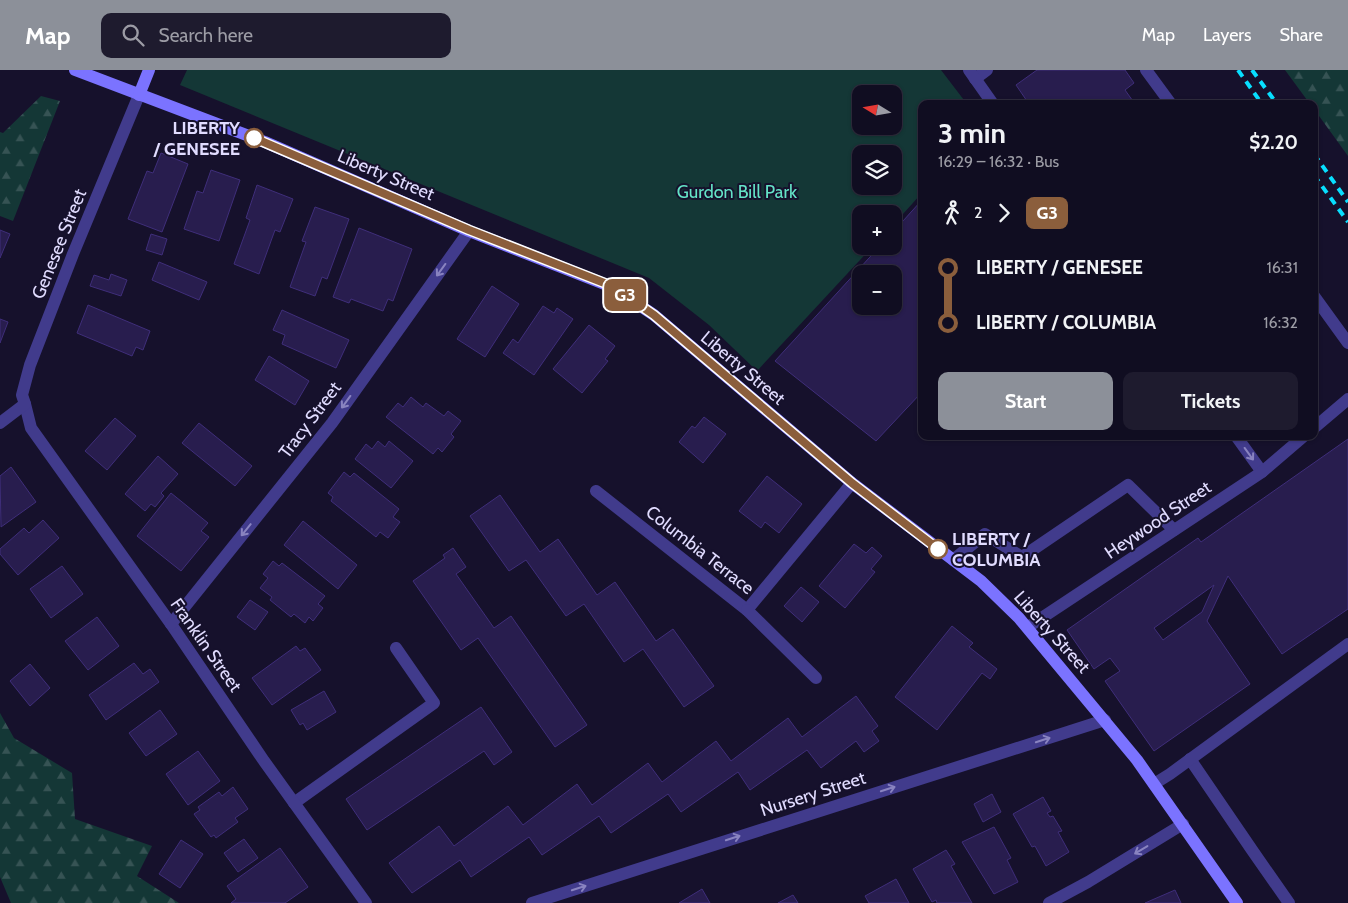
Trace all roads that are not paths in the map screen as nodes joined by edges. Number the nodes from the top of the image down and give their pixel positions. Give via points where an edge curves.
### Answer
1 (75, 70) edge
2 (150, 70) edge
3 (987, 70) edge
4 (1146, 70) edge
5 (972, 74) edge
6 (139, 95) junction
7 (990, 100) edge
8 (1168, 100) edge
9 (469, 230) junction
10 (1318, 302) edge
11 (1348, 343) edge
12 (1348, 399) edge
13 (25, 404) junction
14 (0, 423) edge
15 (1318, 425) edge
16 (1239, 440) edge
17 (1299, 440) edge
18 (1262, 472) junction
19 (852, 483) junction
20 (596, 491) dead end
21 (1174, 530) junction
22 (953, 560) junction
23 (747, 610) junction
24 (171, 624) junction
25 (1028, 627) junction
26 (1348, 644) edge
27 (396, 648) dead end
28 (816, 678) dead end
29 (1105, 720) junction
30 (1190, 759) junction
31 (1154, 784) junction
32 (294, 803) junction
33 (1182, 824) junction
34 (366, 903) edge
35 (532, 903) edge
36 (1049, 903) edge
37 (1237, 903) edge
38 (1289, 903) edge

1 - 6 main road, Liberty Street
2 - 6 main road, Genesee Street
3 - 5 street
4 - 8 street
5 - 7 street
6 - 9 main road, Liberty Street via 265,142
6 - 13 street, Genesee Street via 30,365 22,395
9 - 19 main road, Liberty Street via 612,286 654,315
9 -> 24 street, Tracy Street via 332,423
10 - 11 street
12 - 15 street
13 - 14 street
13 - 24 street, Franklin Street via 31,428
16 -> 18 street
17 - 18 street, Heywood Street
18 - 21 street, Heywood Street
19 - 22 main road, Liberty Street
19 - 23 street, Columbia Terrace
20 - 23 street, Columbia Terrace
21 - 22 street via 1128,485 1022,557 985,534
21 - 25 street, Heywood Street
22 - 25 main road, Liberty Street via 981,581
23 - 28 street
24 - 32 street, Franklin Street
25 - 29 main road, Liberty Street
26 - 30 street
27 - 32 street via 434,703
29 - 31 main road, Liberty Street
35 -> 29 street, Nursery Street
30 - 31 street
30 - 38 street
31 - 33 main road, Liberty Street
32 - 34 street, Franklin Street
33 -> 36 street
33 - 37 main road, Liberty Street

